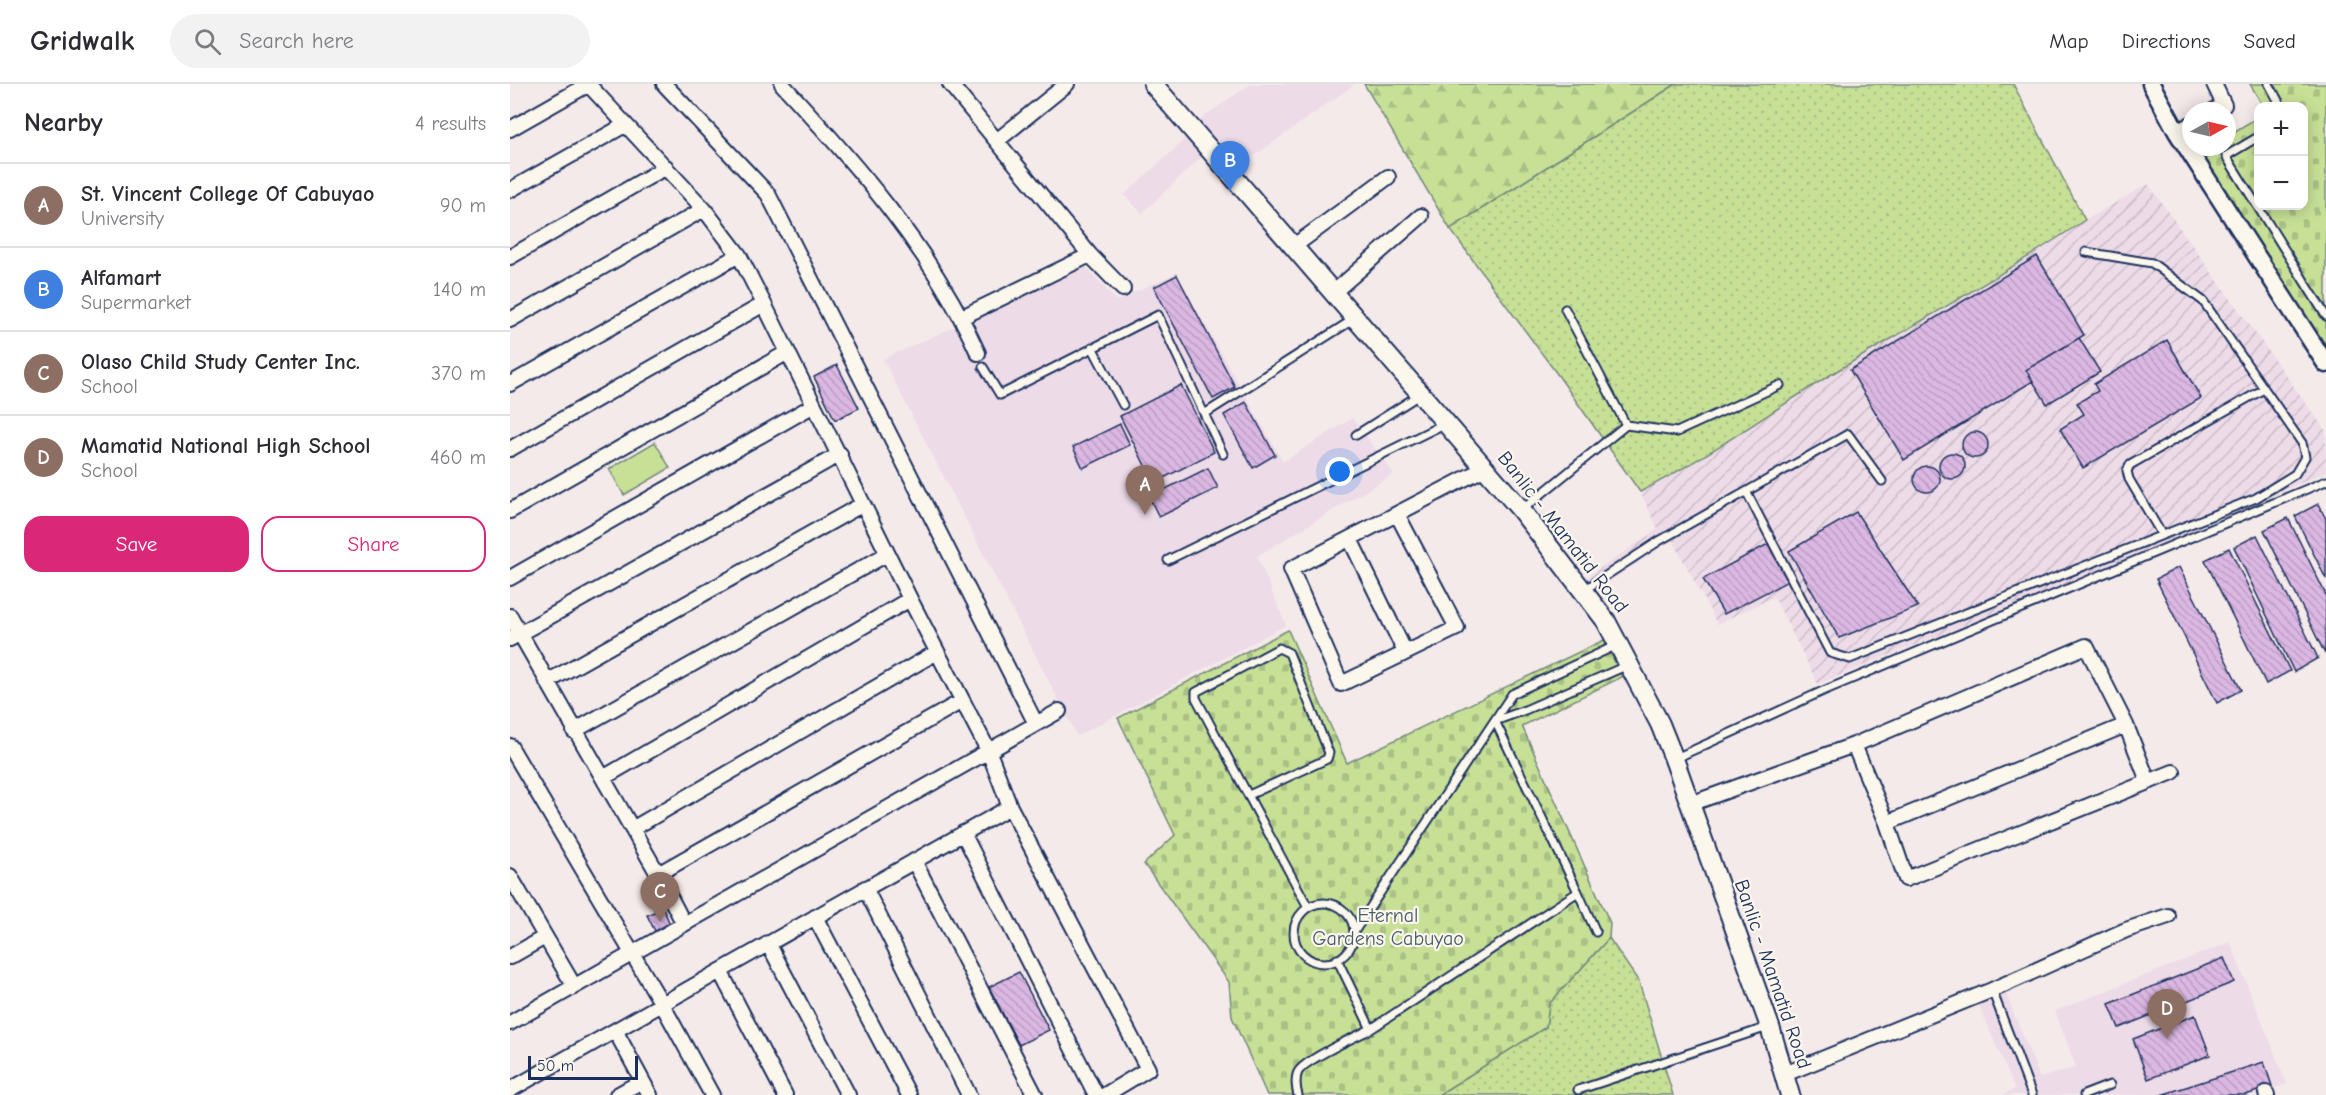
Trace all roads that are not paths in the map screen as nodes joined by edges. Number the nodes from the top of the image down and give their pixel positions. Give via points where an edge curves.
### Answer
1 (589, 84) edge
2 (664, 84) edge
3 (782, 84) edge
4 (950, 84) edge
5 (1067, 84) edge
6 (1154, 84) edge
7 (2151, 84) edge
8 (2214, 84) edge
9 (2269, 84) edge
10 (2223, 102) edge
11 (2279, 102) edge
12 (625, 125) junction
13 (2182, 125) edge
14 (510, 129) edge
15 (2254, 139) edge
16 (998, 140) junction
17 (2201, 156) edge
18 (666, 167) junction
19 (1388, 177) dead end
20 (510, 190) edge
21 (704, 209) junction
22 (1421, 216) dead end
23 (1294, 246) junction
24 (2086, 252) dead end
25 (739, 255) junction
26 (1090, 255) junction
27 (510, 257) edge
28 (1123, 289) dead end
29 (1334, 292) junction
30 (764, 304) junction
31 (1565, 309) dead end
32 (2326, 316) edge
33 (962, 317) junction
34 (1356, 318) junction
35 (510, 320) edge
36 (1092, 347) junction
37 (788, 352) junction
38 (978, 353) dead end
39 (2326, 364) edge
40 (983, 367) dead end
41 (510, 384) edge
42 (1780, 385) dead end
43 (2264, 389) junction
44 (1421, 393) junction
45 (814, 405) junction
46 (1123, 405) dead end
47 (1206, 413) junction
48 (1446, 423) junction
49 (1626, 425) junction
50 (1356, 435) dead end
51 (510, 449) edge
52 (840, 454) junction
53 (1223, 454) dead end
54 (1485, 468) junction
55 (1882, 481) dead end
56 (2326, 481) edge
57 (1747, 493) junction
58 (863, 504) junction
59 (1521, 510) junction
60 (510, 511) edge
61 (1397, 514) junction
62 (2162, 535) junction
63 (1350, 539) junction
64 (887, 554) junction
65 (1168, 560) dead end
66 (510, 578) edge
67 (1583, 591) junction
68 (910, 599) junction
69 (510, 616) edge
70 (515, 636) edge
71 (1617, 645) junction
72 (937, 652) junction
73 (1405, 652) junction
74 (1628, 665) junction
75 (547, 682) junction
76 (962, 701) junction
77 (1059, 711) dead end
78 (1495, 721) junction
79 (1036, 724) junction
80 (2126, 724) junction
81 (574, 731) junction
82 (1854, 745) junction
83 (510, 746) edge
84 (989, 752) junction
85 (1674, 759) junction
86 (2173, 772) dead end
87 (603, 778) junction
88 (2148, 781) junction
89 (1249, 795) junction
90 (1690, 804) junction
91 (1010, 807) junction
92 (1887, 823) junction
93 (632, 829) junction
94 (963, 833) junction
95 (914, 861) junction
96 (658, 874) junction
97 (510, 876) edge
98 (865, 888) junction
99 (1578, 892) junction
100 (1308, 908) junction
101 (2168, 916) dead end
102 (815, 917) junction
103 (684, 924) junction
104 (1354, 932) junction
105 (1596, 932) dead end
106 (545, 937) junction
107 (768, 943) junction
108 (631, 954) junction
109 (510, 957) edge
110 (1337, 959) junction
111 (720, 971) junction
112 (574, 986) junction
113 (1992, 990) junction
114 (662, 1004) junction
115 (510, 1023) edge
116 (1770, 1027) junction
117 (1371, 1029) junction
118 (616, 1032) junction
119 (1785, 1074) junction
120 (642, 1081) junction
121 (2110, 1085) dead end
122 (510, 1090) edge
123 (1578, 1090) dead end
124 (617, 1095) edge
125 (650, 1095) edge
126 (712, 1095) edge
127 (785, 1095) edge
128 (848, 1095) edge
129 (909, 1095) edge
130 (969, 1095) edge
131 (1035, 1095) edge
132 (1096, 1095) edge
133 (1105, 1095) edge
134 (1298, 1095) edge
135 (1790, 1095) edge
136 (2032, 1095) edge
137 (2084, 1095) edge

1 - 12 street
1 - 14 street
2 - 79 street via 768,194
3 - 33 street via 901,224
4 - 16 street
5 - 16 street
6 - 23 main road, Banlic - Mamatid Road
7 - 13 street
8 - 10 street
9 - 11 lane
12 - 18 street
12 - 20 street
15 - 32 lane via 2226,156
16 - 26 street
17 - 39 street
18 - 21 street
18 - 27 street
19 - 23 street
21 - 25 street
21 - 35 street
22 - 29 street
23 - 29 main road, Banlic - Mamatid Road
24 - 43 lane via 2152,263 2203,301
25 - 30 street
25 - 41 street
26 - 28 street
26 - 33 street
29 - 34 main road, Banlic - Mamatid Road
30 - 37 street
30 - 51 street
31 - 49 lane
33 - 38 street
34 - 44 main road, Banlic - Mamatid Road
34 - 47 lane
36 - 40 lane via 1000,395
36 - 46 lane
36 - 47 lane via 1158,315
37 - 45 street
37 - 60 street
42 - 49 lane via 1677,432
43 - 62 lane via 2130,465 2128,479
43 - 62 lane via 2302,443 2306,457 2295,474 2256,498
44 - 48 main road, Banlic - Mamatid Road
44 - 50 lane
45 - 52 street
45 - 66 street
47 - 53 lane
48 - 54 main road, Banlic - Mamatid Road
48 - 65 lane
49 - 59 lane
52 - 58 street
52 - 70 street
54 - 59 main road, Banlic - Mamatid Road
54 - 61 street
55 - 57 lane via 1848,435
56 - 85 lane via 1823,691
57 - 62 lane via 1830,653 1850,659
57 - 67 lane via 1659,541
58 - 64 street
58 - 75 street
59 - 67 main road, Banlic - Mamatid Road
61 - 63 street
61 - 73 street via 1457,628
63 - 73 street
63 - 73 street via 1291,568 1341,684
64 - 68 street
64 - 81 street
67 - 71 main road, Banlic - Mamatid Road via 1606,621
68 - 72 street
68 - 87 street
69 - 70 street
70 - 75 street
71 - 74 main road, Banlic - Mamatid Road
71 - 78 lane via 1512,694
72 - 76 street
72 - 93 street
74 - 78 lane
74 - 85 main road, Banlic - Mamatid Road
75 - 81 street
76 - 84 street
76 - 96 street
77 - 79 street
78 - 99 lane
78 - 104 lane
79 - 84 street
80 - 82 street via 2086,646
80 - 88 street
80 - 92 street
81 - 87 street
82 - 90 street
82 - 92 street
83 - 108 street
84 - 91 street
84 - 103 street
85 - 90 main road, Banlic - Mamatid Road
86 - 88 street
87 - 93 street
88 - 92 street via 1906,879
89 - 89 lane via 1329,756 1289,653 1279,648 1196,692 1198,704
89 - 100 lane
90 - 116 main road, Banlic - Mamatid Road
91 - 94 street
91 - 133 street via 1148,1068
93 - 96 street
94 - 95 street
94 - 132 street
95 - 98 street
95 - 131 street
96 - 103 street
97 - 106 street
98 - 102 street
98 - 130 street
99 - 105 lane
99 - 117 lane
100 - 104 lane via 1323,903 1338,906 1349,917
100 - 110 lane via 1295,924 1297,945 1313,961
101 - 113 street via 2126,930
102 - 107 street
102 - 129 street
103 - 108 street
104 - 110 lane via 1349,948
106 - 109 street
106 - 112 street
107 - 111 street
107 - 128 street
108 - 112 street
108 - 114 street
110 - 117 lane
111 - 114 street
111 - 127 street
112 - 115 street
113 - 119 street
113 - 136 lane
114 - 118 street
114 - 126 street
116 - 119 main road, Banlic - Mamatid Road
116 - 123 lane
117 - 134 lane via 1308,1062 1298,1072
118 - 120 street
118 - 122 street
119 - 135 main road, Banlic - Mamatid Road
120 - 124 street
120 - 125 street
121 - 137 lane

